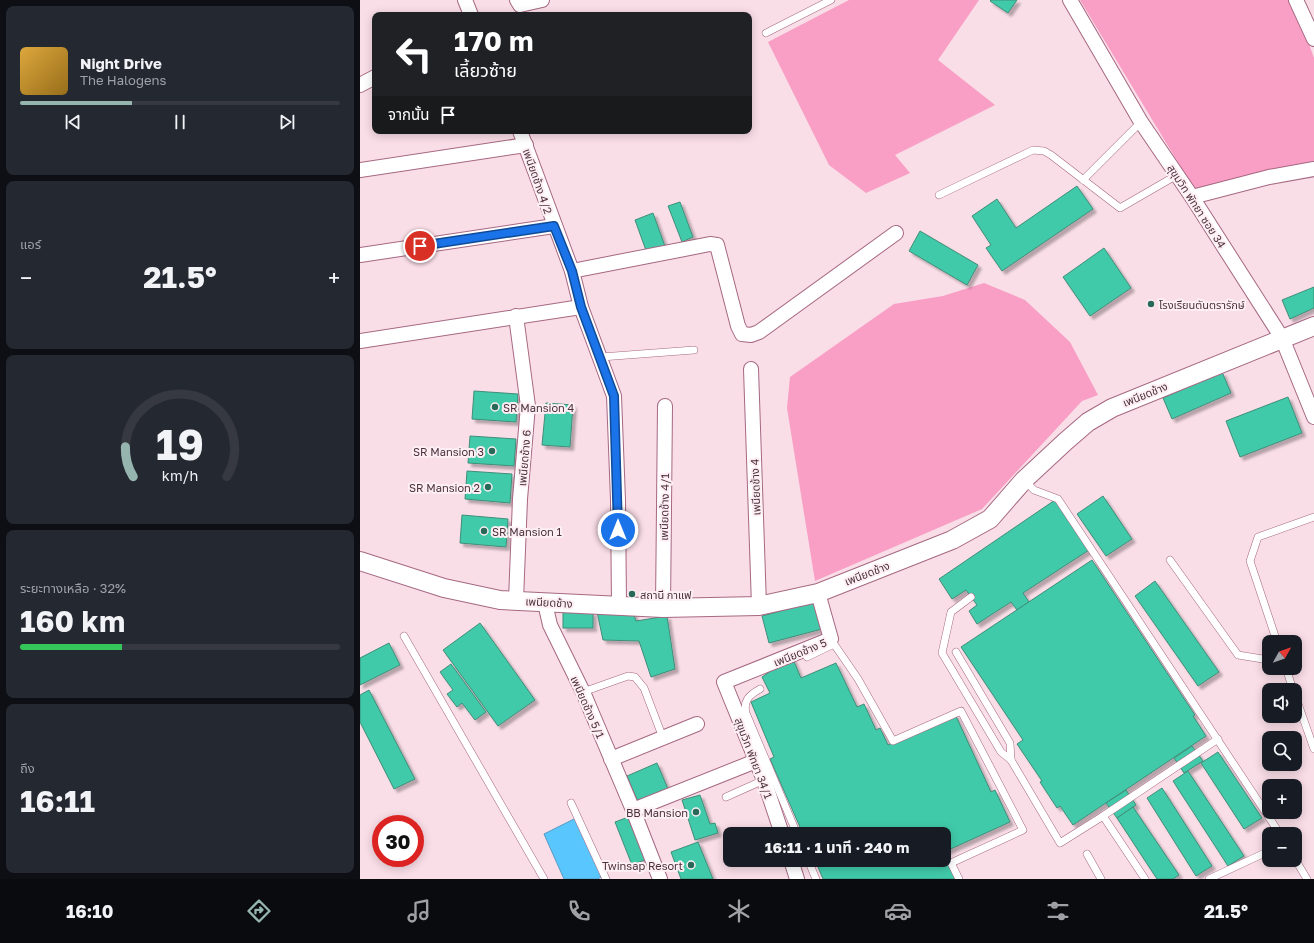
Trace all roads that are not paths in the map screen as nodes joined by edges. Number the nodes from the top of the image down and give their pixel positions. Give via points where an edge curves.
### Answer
1 (465, 0) edge
2 (517, 0) edge
3 (542, 0) edge
4 (831, 0) edge
5 (1070, 0) edge
6 (1296, 0) edge
7 (470, 12) edge
8 (766, 33) dead end
9 (1314, 39) edge
10 (372, 79) edge
11 (360, 85) edge
12 (1141, 122) junction
13 (521, 134) edge
14 (526, 145) junction
15 (1314, 169) edge
16 (360, 170) edge
17 (1177, 175) junction
18 (1083, 180) junction
19 (938, 195) dead end
20 (1192, 197) junction
21 (554, 226) junction
22 (896, 233) dead end
23 (360, 255) edge
24 (572, 271) junction
25 (581, 307) junction
26 (516, 316) junction
27 (1314, 326) edge
28 (1282, 338) junction
29 (360, 341) edge
30 (694, 350) dead end
31 (601, 357) junction
32 (751, 369) dead end
33 (665, 406) dead end
34 (1314, 417) edge
35 (1024, 480) junction
36 (1314, 517) edge
37 (1170, 560) dead end
38 (360, 561) edge
39 (818, 593) junction
40 (971, 597) dead end
41 (516, 600) junction
42 (545, 603) junction
43 (619, 605) junction
44 (759, 606) junction
45 (663, 608) junction
46 (1275, 635) edge
47 (404, 636) dead end
48 (956, 652) dead end
49 (807, 657) dead end
50 (1262, 659) edge
51 (724, 682) joint
52 (760, 689) dead end
53 (583, 692) junction
54 (1302, 715) edge
55 (697, 724) dead end
56 (664, 738) junction
57 (1218, 739) junction
58 (1314, 749) edge
59 (611, 759) junction
60 (1011, 760) junction
61 (756, 761) junction
62 (764, 780) junction
63 (726, 797) dead end
64 (571, 803) dead end
65 (633, 810) junction
66 (1103, 816) junction
67 (780, 827) edge
68 (794, 827) edge
69 (1275, 827) edge
70 (1087, 854) dead end
71 (1262, 854) edge
72 (793, 867) edge
73 (811, 867) edge
74 (1300, 867) edge
75 (544, 879) edge
76 (606, 879) edge
77 (660, 879) edge
78 (797, 879) edge
79 (816, 879) edge
80 (959, 879) edge
81 (1101, 879) edge
82 (1145, 879) edge
83 (1209, 879) edge
84 (1307, 879) edge

1 - 7 street
2 - 3 street via 520,5
4 - 8 lane
5 - 12 street, สุขุมวิท พัทยา ซอย 34
6 - 9 street
10 - 11 street
12 - 17 street, สุขุมวิท พัทยา ซอย 34
12 - 18 lane
13 - 14 street, เพนียดช้าง 4/2
14 - 16 street
14 - 21 street, เพนียดช้าง 4/2
15 - 20 street via 1269,177
17 - 18 lane via 1120,208
17 - 20 street, สุขุมวิท พัทยา ซอย 34
18 - 19 lane via 1051,155 1033,150
20 - 28 street, สุขุมวิท พัทยา ซอย 34
21 - 23 street
21 - 24 street, เพนียดช้าง 4/2
22 - 24 street via 759,332 751,335 742,334 738,326 716,245 710,244
24 - 25 street, เพนียดช้าง 4/2
25 - 26 street
25 - 31 street, เพนียดช้าง 4/2
26 - 29 street
26 - 41 street, เพนียดช้าง 6 via 528,406 520,499
27 - 28 street, เพนียดช้าง
28 - 34 street, สุขุมวิท พัทยา ซอย 34
28 - 35 street, เพนียดช้าง via 1112,408 1083,426
30 - 31 lane
31 - 43 street, เพนียดช้าง 4/2 via 614,396
32 - 44 street, เพนียดช้าง 4
33 - 45 street, เพนียดช้าง 4/1
35 - 39 street, เพนียดช้าง via 990,519 952,540
35 - 57 lane via 1034,490 1058,499
36 - 46 lane via 1258,536 1250,561
37 - 50 lane via 1238,655
38 - 41 street, เพนียดช้าง via 444,588 500,600
39 - 44 street, เพนียดช้าง
39 - 51 street, เพนียดช้าง 5 via 831,639
40 - 60 lane via 951,612 942,653 1001,752
41 - 42 street, เพนียดช้าง
42 - 43 street, เพนียดช้าง
42 - 53 street, เพนียดช้าง 5/1 via 550,625
43 - 45 street, เพนียดช้าง
44 - 45 street, เพนียดช้าง
47 - 75 lane
48 - 60 lane via 1010,743
49 - 80 lane via 834,644 858,679 893,741 960,711 1023,830 951,863
51 - 61 street, สุขุมวิท พัทยา 34/1
52 - 68 lane via 748,697 745,703 746,713
53 - 56 lane via 628,676 635,677 644,688
53 - 59 street, เพนียดช้าง 5/1
54 - 58 lane
55 - 56 street
56 - 59 street
57 - 66 lane
57 - 69 lane
59 - 65 street, เพนียดช้าง 5/1
60 - 66 lane via 1060,843
61 - 62 street, สุขุมวิท พัทยา 34/1
61 - 65 street
62 - 63 lane
62 - 67 street, สุขุมวิท พัทยา 34/1
64 - 76 lane
65 - 77 street, เพนียดช้าง 5/1
66 - 82 lane
70 - 81 lane
71 - 83 lane
72 - 78 street
73 - 79 lane
74 - 84 lane

